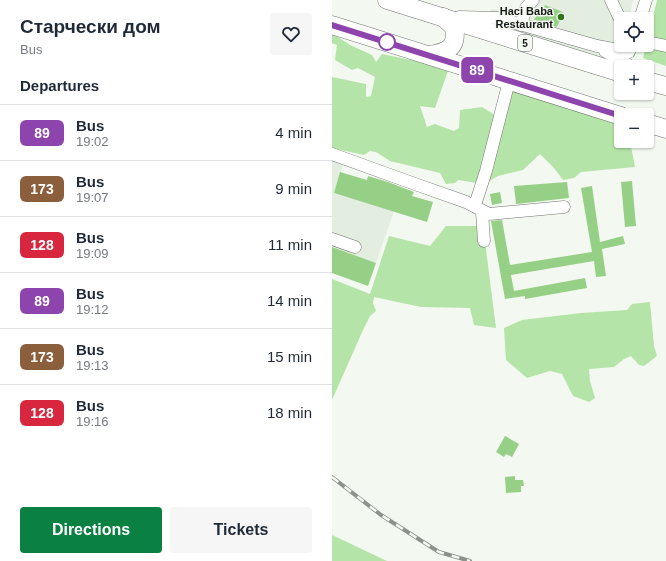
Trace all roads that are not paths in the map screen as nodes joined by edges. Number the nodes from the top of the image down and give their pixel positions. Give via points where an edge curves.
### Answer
1 (387, 0) edge
2 (533, 0) edge
3 (611, 0) edge
4 (646, 0) edge
5 (617, 12) edge
6 (642, 12) edge
7 (444, 17) junction
8 (332, 25) edge
9 (521, 25) junction
10 (654, 43) edge
11 (666, 46) edge
12 (430, 55) junction
13 (627, 60) edge
14 (510, 81) junction
15 (654, 82) edge
16 (666, 86) edge
17 (614, 114) edge
18 (654, 125) edge
19 (666, 129) edge
20 (332, 154) edge
21 (564, 207) dead end
22 (478, 209) junction
23 (332, 239) edge
24 (484, 241) dead end
25 (355, 247) dead end

1 - 7 highway, 5
2 - 9 street via 526,8
3 - 5 street
4 - 6 street
7 - 9 street via 498,18
7 - 12 highway via 454,27 455,39 443,53
7 - 13 highway, 5
8 - 12 highway
9 - 13 street via 597,46
10 - 11 street
12 - 14 highway
14 - 17 highway
14 - 22 street
15 - 16 highway
18 - 19 highway
20 - 22 street
21 - 22 street via 489,214
22 - 24 street
23 - 25 street

